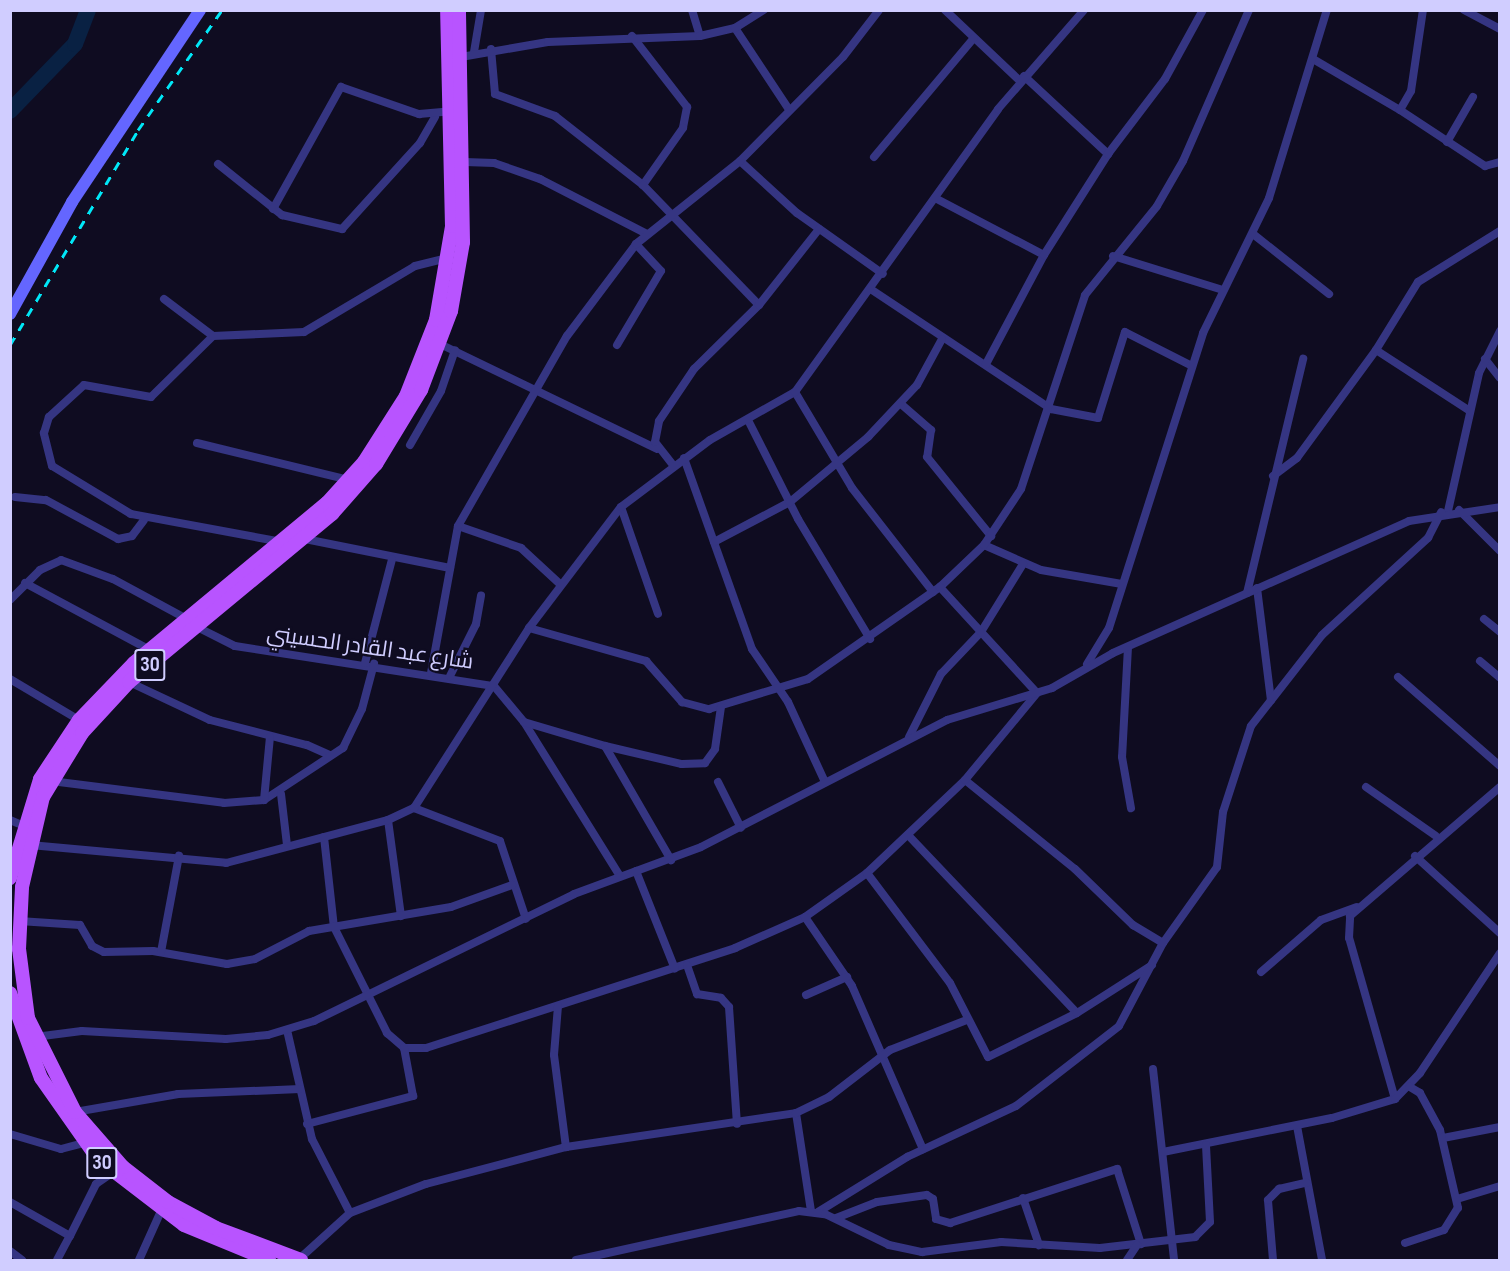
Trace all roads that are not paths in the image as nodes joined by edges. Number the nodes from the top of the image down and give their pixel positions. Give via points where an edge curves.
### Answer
1 (200, 10) edge
2 (447, 10) edge
3 (459, 10) edge
4 (481, 10) edge
5 (692, 10) edge
6 (764, 10) edge
7 (879, 10) edge
8 (945, 10) edge
9 (1084, 10) edge
10 (1249, 10) edge
11 (1328, 10) edge
12 (1423, 10) edge
13 (1464, 10) edge
14 (1198, 12) edge
15 (735, 28) junction
16 (1500, 28) edge
17 (632, 36) junction
18 (699, 36) junction
19 (974, 38) junction
20 (491, 49) junction
21 (468, 54) junction
22 (1313, 59) junction
23 (1022, 79) junction
24 (1473, 97) dead end
25 (788, 108) junction
26 (1400, 110) junction
27 (451, 111) junction
28 (435, 117) junction
29 (1447, 142) junction
30 (1108, 154) junction
31 (873, 157) dead end
32 (740, 161) junction
33 (465, 162) junction
34 (1500, 162) edge
35 (218, 164) dead end
36 (643, 185) junction
37 (935, 198) junction
38 (273, 209) junction
39 (674, 215) junction
40 (819, 229) junction
41 (1500, 231) edge
42 (647, 234) junction
43 (1253, 234) junction
44 (636, 244) junction
45 (1044, 255) junction
46 (1113, 256) junction
47 (448, 258) junction
48 (883, 274) junction
49 (872, 290) junction
50 (1223, 290) junction
51 (1329, 294) dead end
52 (164, 299) dead end
53 (759, 304) junction
54 (10, 314) edge
55 (1500, 331) edge
56 (213, 336) junction
57 (942, 339) junction
58 (440, 344) junction
59 (617, 345) dead end
60 (455, 350) junction
61 (1376, 350) junction
62 (1303, 359) dead end
63 (1485, 359) junction
64 (986, 364) junction
65 (1190, 365) junction
66 (1500, 378) edge
67 (537, 387) junction
68 (795, 392) junction
69 (901, 404) junction
70 (1051, 409) junction
71 (1470, 411) junction
72 (749, 422) junction
73 (197, 444) dead end
74 (410, 446) dead end
75 (657, 449) junction
76 (684, 458) junction
77 (837, 462) junction
78 (673, 465) junction
79 (1273, 476) junction
80 (349, 480) junction
81 (15, 497) dead end
82 (790, 502) junction
83 (621, 507) junction
84 (1500, 507) edge
85 (1459, 510) junction
86 (1445, 512) junction
87 (144, 520) junction
88 (458, 526) junction
89 (991, 536) junction
90 (304, 539) junction
91 (284, 542) junction
92 (714, 542) junction
93 (984, 545) junction
94 (1500, 551) edge
95 (392, 559) junction
96 (1023, 564) junction
97 (450, 568) junction
98 (25, 583) junction
99 (560, 584) junction
100 (1122, 584) junction
101 (1257, 588) junction
102 (937, 590) junction
103 (1247, 593) junction
104 (481, 595) dead end
105 (10, 600) edge
106 (658, 614) dead end
107 (1484, 619) dead end
108 (192, 623) junction
109 (529, 628) junction
110 (981, 632) junction
111 (1500, 632) edge
112 (870, 639) junction
113 (1128, 647) junction
114 (150, 650) junction
115 (1480, 661) dead end
116 (370, 664) junction
117 (1084, 668) junction
118 (431, 674) junction
119 (450, 676) junction
120 (1398, 677) dead end
121 (1500, 678) edge
122 (10, 679) edge
123 (129, 682) junction
124 (494, 686) junction
125 (780, 689) junction
126 (1037, 693) junction
127 (1271, 700) junction
128 (721, 707) junction
129 (79, 720) junction
130 (524, 722) junction
131 (270, 737) junction
132 (909, 737) junction
133 (605, 746) junction
134 (328, 755) junction
135 (1500, 766) edge
136 (965, 780) junction
137 (51, 782) junction
138 (717, 782) dead end
139 (825, 782) junction
140 (1366, 787) dead end
141 (1500, 787) edge
142 (281, 794) junction
143 (264, 800) junction
144 (414, 808) junction
145 (1131, 808) dead end
146 (388, 820) junction
147 (16, 823) edge
148 (741, 828) junction
149 (908, 835) junction
150 (1437, 836) junction
151 (324, 837) junction
152 (29, 845) junction
153 (287, 845) junction
154 (179, 856) junction
155 (1414, 856) junction
156 (671, 860) junction
157 (636, 871) junction
158 (867, 873) junction
159 (620, 876) junction
160 (10, 878) edge
161 (512, 885) junction
162 (1357, 907) junction
163 (401, 916) junction
164 (806, 916) junction
165 (526, 919) junction
166 (19, 921) junction
167 (334, 927) junction
168 (1500, 933) edge
169 (1162, 943) junction
170 (161, 952) junction
171 (1500, 953) edge
172 (687, 965) junction
173 (1152, 965) junction
174 (675, 969) junction
175 (1261, 972) dead end
176 (847, 977) junction
177 (15, 991) edge
178 (806, 995) dead end
179 (368, 997) junction
180 (558, 1006) junction
181 (1077, 1013) junction
182 (967, 1020) junction
183 (287, 1030) junction
184 (35, 1037) junction
185 (404, 1048) junction
186 (879, 1056) junction
187 (1153, 1069) dead end
188 (1410, 1087) junction
189 (300, 1089) junction
190 (1395, 1099) junction
191 (75, 1112) junction
192 (796, 1113) junction
193 (307, 1124) junction
194 (736, 1124) junction
195 (1297, 1126) junction
196 (1500, 1127) edge
197 (10, 1134) edge
198 (1443, 1138) junction
199 (84, 1143) junction
200 (1206, 1145) junction
201 (566, 1147) junction
202 (923, 1149) junction
203 (1163, 1152) junction
204 (112, 1173) junction
205 (1306, 1183) junction
206 (1500, 1186) edge
207 (1023, 1198) junction
208 (1457, 1199) junction
209 (10, 1203) edge
210 (161, 1211) junction
211 (815, 1212) junction
212 (350, 1213) junction
213 (836, 1218) junction
214 (70, 1236) junction
215 (1172, 1239) junction
216 (1405, 1243) dead end
217 (1139, 1244) junction
218 (1039, 1245) junction
219 (10, 1251) edge
220 (272, 1258) edge
221 (22, 1260) edge
222 (57, 1260) edge
223 (139, 1260) edge
224 (299, 1260) edge
225 (576, 1260) edge
226 (1126, 1260) edge
227 (1174, 1260) edge
228 (1273, 1260) edge
229 (1322, 1260) edge

1 - 54 street via 72,202
2 - 27 main road, 30
3 - 21 main road, 30
4 - 21 street
5 - 18 street
6 - 15 street
7 - 25 street via 843,57
8 - 19 street
9 - 23 street
10 - 46 street via 1183,161 1150,215
11 - 22 street
12 - 26 street via 1411,91
13 - 16 street
14 - 30 street via 1164,79
15 - 18 street
15 - 25 street
17 - 18 street
17 - 20 street
17 - 36 street via 687,107 683,128
19 - 23 street
19 - 31 street
20 - 21 street
20 - 36 street via 495,94 555,116
21 - 33 main road, 30
22 - 26 street
22 - 43 street
23 - 30 street
23 - 37 street
24 - 29 street
25 - 32 street
26 - 29 street
27 - 28 street
27 - 47 main road, 30
28 - 38 street via 420,143 342,229 312,226
28 - 38 street via 340,87
29 - 34 street via 1485,166
30 - 45 street
32 - 39 street
32 - 40 street
33 - 42 street via 494,163 540,179
33 - 58 main road, 30 via 462,253
35 - 38 street
36 - 39 street
37 - 45 street
37 - 48 street
39 - 42 street
39 - 53 street
40 - 48 street
40 - 53 street
41 - 61 street via 1418,282
42 - 44 street
43 - 50 street
43 - 51 street
44 - 59 street via 661,271
44 - 67 street
45 - 64 street
46 - 50 street
46 - 70 street via 1074,320
47 - 56 street via 416,266 304,332
47 - 80 main road, 30 via 436,320 416,376
48 - 49 street
49 - 57 street
49 - 68 street
50 - 65 street
52 - 56 street
53 - 75 street via 682,386 659,421
55 - 63 street
56 - 87 street via 151,396 84,385 59,403 46,424 52,465
57 - 64 street
57 - 69 street
58 - 60 street
58 - 90 main road, 30 via 410,411 382,455
60 - 67 street
60 - 74 street via 437,400
61 - 71 street
61 - 79 street via 1297,458
62 - 79 street
63 - 66 street
63 - 71 street
64 - 70 street
65 - 70 street via 1125,332 1098,417
65 - 100 street
67 - 75 street
67 - 88 street
68 - 72 street
68 - 77 street
69 - 77 street
69 - 89 street via 931,430 927,457
70 - 89 street via 1022,489
71 - 86 street
72 - 76 street
72 - 82 street
73 - 80 street
75 - 78 street
76 - 78 street
76 - 92 street
77 - 82 street
77 - 102 street
78 - 83 street
79 - 103 street
80 - 91 main road, 30
81 - 87 street via 46,500 118,539 132,536
82 - 92 street
82 - 112 street
83 - 99 street
83 - 106 street
84 - 85 street
85 - 86 street
85 - 94 street
86 - 101 street via 1409,521
86 - 127 street via 1428,538 1358,598
87 - 91 street
88 - 97 street
88 - 99 street via 521,548
89 - 93 street
90 - 95 street
90 - 108 main road, 30
91 - 108 main road, 30
92 - 125 street via 750,644
93 - 96 street
93 - 102 street
95 - 97 street
95 - 116 street
96 - 100 street
96 - 110 street
97 - 118 street
98 - 105 street, شارع عبد القادر الحسيني
98 - 108 street, شارع عبد القادر الحسيني via 49,564 69,562
98 - 114 street
99 - 109 street
100 - 117 street via 1102,643
101 - 103 street
101 - 127 street
102 - 110 street
102 - 112 street
103 - 113 street
104 - 119 street via 476,624
107 - 111 street
108 - 114 main road, 30
108 - 116 street, شارع عبد القادر الحسيني via 235,646
108 - 123 main road, 30
109 - 124 street
109 - 128 street via 646,661 682,702 700,709
110 - 126 street
110 - 132 street via 941,674
112 - 125 street via 808,679
113 - 117 street
113 - 145 street via 1122,757
114 - 129 main road, 30
115 - 121 street
116 - 118 street, شارع عبد القادر الحسيني
116 - 134 street via 351,735 343,748
117 - 126 street
118 - 119 street, شارع عبد القادر الحسيني
119 - 124 street, شارع عبد القادر الحسيني
120 - 135 street
122 - 129 street
123 - 131 street via 169,705
123 - 137 main road, 30 via 82,733
124 - 130 street, شارع عبد القادر الحسيني
124 - 144 street
125 - 128 street
125 - 139 street
126 - 132 street via 991,704
126 - 136 street
127 - 169 street via 1239,754 1217,867
128 - 133 street via 715,749 705,763 682,764
129 - 147 main road, 30
130 - 133 street
130 - 159 street, شارع عبد القادر الحسيني
131 - 134 street
131 - 143 street
132 - 139 street
133 - 156 street
134 - 142 street
136 - 149 street
136 - 169 street via 1075,869 1134,925
137 - 143 street via 224,803
137 - 152 main road, 30
138 - 148 street
139 - 148 street
140 - 150 street
141 - 150 street
142 - 143 street
142 - 153 street
144 - 146 street
144 - 161 street via 500,841
146 - 151 street
146 - 163 street
147 - 160 main road, 30
148 - 156 street
149 - 158 street
149 - 181 street
150 - 155 street
151 - 153 street
151 - 167 street
152 - 154 street
152 - 166 main road, 30
153 - 154 street via 226,863
154 - 170 street
155 - 162 street
155 - 168 street
156 - 157 street
157 - 159 street
157 - 174 street
158 - 164 street
158 - 182 street via 937,964
159 - 165 street
161 - 163 street via 462,904
161 - 165 street
162 - 175 street via 1321,920
162 - 190 street via 1349,938
163 - 167 street
164 - 172 street
164 - 176 street
165 - 179 street
166 - 170 street via 80,925 92,946 104,952
166 - 177 main road, 30
167 - 170 street via 309,931 241,963
167 - 179 street
169 - 173 street
171 - 188 street
172 - 174 street
172 - 194 street via 697,994 721,998 729,1007
173 - 181 street
173 - 202 street via 1128,1014 1108,1036 1016,1106
174 - 180 street
176 - 178 street
176 - 186 street
177 - 184 main road, 30
177 - 199 main road, 30 via 38,1070
179 - 183 street
179 - 185 street via 387,1033
180 - 185 street via 426,1047
180 - 201 street via 554,1055
181 - 182 street via 993,1058 982,1051
182 - 186 street
183 - 184 street via 226,1039 75,1031
183 - 189 street
184 - 191 main road, 30
185 - 193 street via 413,1096
186 - 192 street via 829,1097
186 - 202 street
187 - 203 street
188 - 190 street
188 - 198 street via 1420,1093
189 - 191 street via 178,1094
189 - 193 street
190 - 195 street
191 - 220 main road, 30 via 109,1152 152,1191
192 - 194 street
192 - 211 street
193 - 212 street
194 - 201 street
195 - 200 street
195 - 205 street
196 - 198 street
197 - 199 street via 61,1149
198 - 208 street
199 - 204 main road, 30
200 - 203 street
200 - 215 street via 1210,1222 1201,1235
201 - 212 street via 426,1184
202 - 211 street
203 - 215 street
204 - 210 main road, 30
204 - 214 street via 96,1184
205 - 228 street via 1279,1189 1268,1200
205 - 229 street
206 - 208 street
207 - 213 street via 944,1223 936,1219 933,1199 927,1195 877,1202
207 - 217 street via 1117,1169 1128,1191
207 - 218 street
208 - 216 street via 1457,1213 1448,1227
209 - 214 street
210 - 220 main road, 30
210 - 223 street
211 - 213 street
211 - 225 street via 758,1216
212 - 224 street
213 - 218 street via 909,1250 1001,1242
214 - 222 street
215 - 217 street
215 - 227 street
217 - 218 street
217 - 226 street
219 - 221 street
220 - 224 main road, 30

